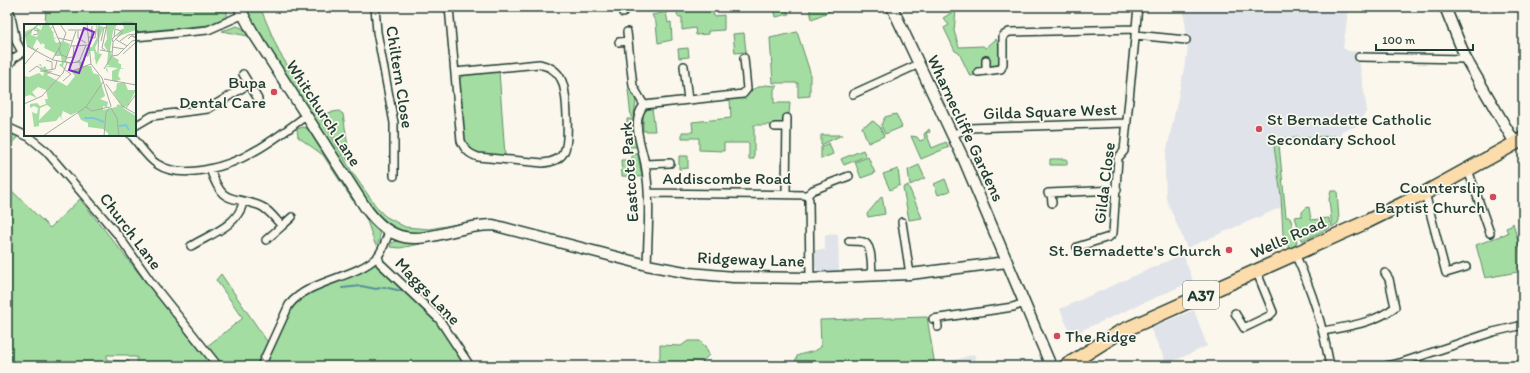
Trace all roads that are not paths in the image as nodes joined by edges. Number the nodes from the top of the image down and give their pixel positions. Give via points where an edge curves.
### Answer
1 (9, 7) edge
2 (375, 7) edge
3 (449, 7) edge
4 (892, 7) edge
5 (1138, 7) edge
6 (1445, 7) edge
7 (240, 11) edge
8 (627, 32) dead end
9 (1135, 32) junction
10 (136, 38) edge
11 (1186, 40) dead end
12 (628, 41) junction
13 (619, 42) dead end
14 (23, 51) edge
15 (1359, 57) dead end
16 (744, 58) dead end
17 (1466, 59) junction
18 (986, 60) dead end
19 (919, 64) junction
20 (684, 66) dead end
21 (7, 68) edge
22 (986, 71) junction
23 (455, 72) junction
24 (978, 72) dead end
25 (243, 74) dead end
26 (249, 84) junction
27 (853, 94) dead end
28 (258, 99) dead end
29 (688, 100) junction
30 (644, 105) junction
31 (306, 116) junction
32 (787, 118) dead end
33 (1126, 123) junction
34 (136, 125) edge
35 (7, 127) edge
36 (775, 127) dead end
37 (787, 127) junction
38 (24, 135) edge
39 (952, 135) junction
40 (27, 136) edge
41 (132, 136) edge
42 (1519, 141) edge
43 (670, 163) dead end
44 (645, 164) junction
45 (210, 169) junction
46 (1468, 170) junction
47 (394, 176) dead end
48 (849, 176) dead end
49 (1117, 190) junction
50 (648, 193) junction
51 (786, 193) junction
52 (1425, 193) junction
53 (807, 195) junction
54 (244, 203) junction
55 (1052, 203) dead end
56 (292, 218) dead end
57 (902, 222) dead end
58 (282, 226) junction
59 (389, 232) junction
60 (1490, 233) dead end
61 (266, 240) dead end
62 (849, 241) dead end
63 (191, 246) dead end
64 (1077, 247) dead end
65 (1295, 254) junction
66 (378, 256) junction
67 (1008, 262) junction
68 (648, 265) junction
69 (1466, 267) dead end
70 (1256, 270) junction
71 (1385, 273) dead end
72 (910, 274) junction
73 (872, 275) junction
74 (810, 278) junction
75 (1024, 303) junction
76 (1235, 313) dead end
77 (1523, 324) edge
78 (938, 328) dead end
79 (1324, 331) junction
80 (1084, 361) edge
81 (218, 366) edge
82 (261, 366) edge
83 (470, 366) edge
84 (1051, 366) edge
85 (1066, 366) edge
86 (1330, 366) edge
87 (1386, 366) edge

1 - 14 street via 16,41
2 - 47 street, Chiltern Close via 377,32 394,123
3 - 23 street
4 - 19 street, Wharnecliffe Gardens
5 - 9 street, Gilda Close
6 - 17 street
7 - 10 street via 208,30
7 - 31 street, Whitchurch Lane
8 - 12 street, Eastcote Park
9 - 11 street
9 - 22 street via 1009,32 1003,36 1003,64 1000,69
9 - 33 street, Gilda Close
12 - 13 street
12 - 30 street, Eastcote Park via 633,86
14 - 21 street
15 - 17 street via 1368,54
16 - 29 street via 746,93
17 - 42 street
18 - 22 street
19 - 27 street
19 - 39 street, Wharnecliffe Gardens
20 - 29 street
22 - 24 street
23 - 23 street via 461,141 470,154 543,163 552,162 564,153 568,144 564,89 555,70 539,64
25 - 26 street
26 - 28 street
26 - 34 street via 208,109 152,116
29 - 30 street
30 - 44 street, Eastcote Park via 638,117 638,132
31 - 45 street via 252,153
31 - 59 street, Whitchurch Lane via 367,210
32 - 37 street
33 - 39 street, Gilda Square West via 968,128
33 - 49 street, Gilda Close via 1124,151 1118,158
35 - 38 street, Church Lane
36 - 37 street
37 - 51 street
39 - 67 street, Wharnecliffe Gardens
40 - 81 street, Church Lane via 46,151 118,235 151,282
41 - 45 street via 157,164 170,170 187,172
42 - 46 highway, Wells Road / A37
43 - 44 street
44 - 50 street, Eastcote Park
45 - 54 street via 222,194
46 - 52 highway, Wells Road / A37
46 - 60 street
48 - 53 street
49 - 55 street via 1049,193
49 - 64 street, Gilda Close via 1113,233 1109,237
50 - 51 street, Addiscombe Road
50 - 68 street, Eastcote Park
51 - 53 street, Addiscombe Road
52 - 65 highway, Wells Road / A37
52 - 69 street via 1446,273
53 - 74 street
54 - 58 street via 260,205
54 - 63 street via 234,221
56 - 58 street
57 - 72 street
58 - 61 street
59 - 66 street
59 - 68 street, Ridgeway Lane via 400,236 424,238 467,227 493,225
62 - 73 street via 867,244
65 - 70 highway, Wells Road / A37
65 - 79 street via 1312,293
66 - 82 street via 305,291 294,299
66 - 83 street, Maggs Lane via 386,268 439,319
67 - 72 street, Ridgeway Lane
67 - 75 street
68 - 74 street, Ridgeway Lane via 690,273 733,277
70 - 76 street via 1273,312 1244,328
70 - 80 highway, Wells Road / A37 via 1120,332
71 - 79 street via 1390,280 1395,307 1383,316
72 - 73 street, Ridgeway Lane
73 - 74 street, Ridgeway Lane
75 - 78 street via 935,319
75 - 84 street
77 - 87 street
79 - 86 street
80 - 85 highway, Wells Road / A37

